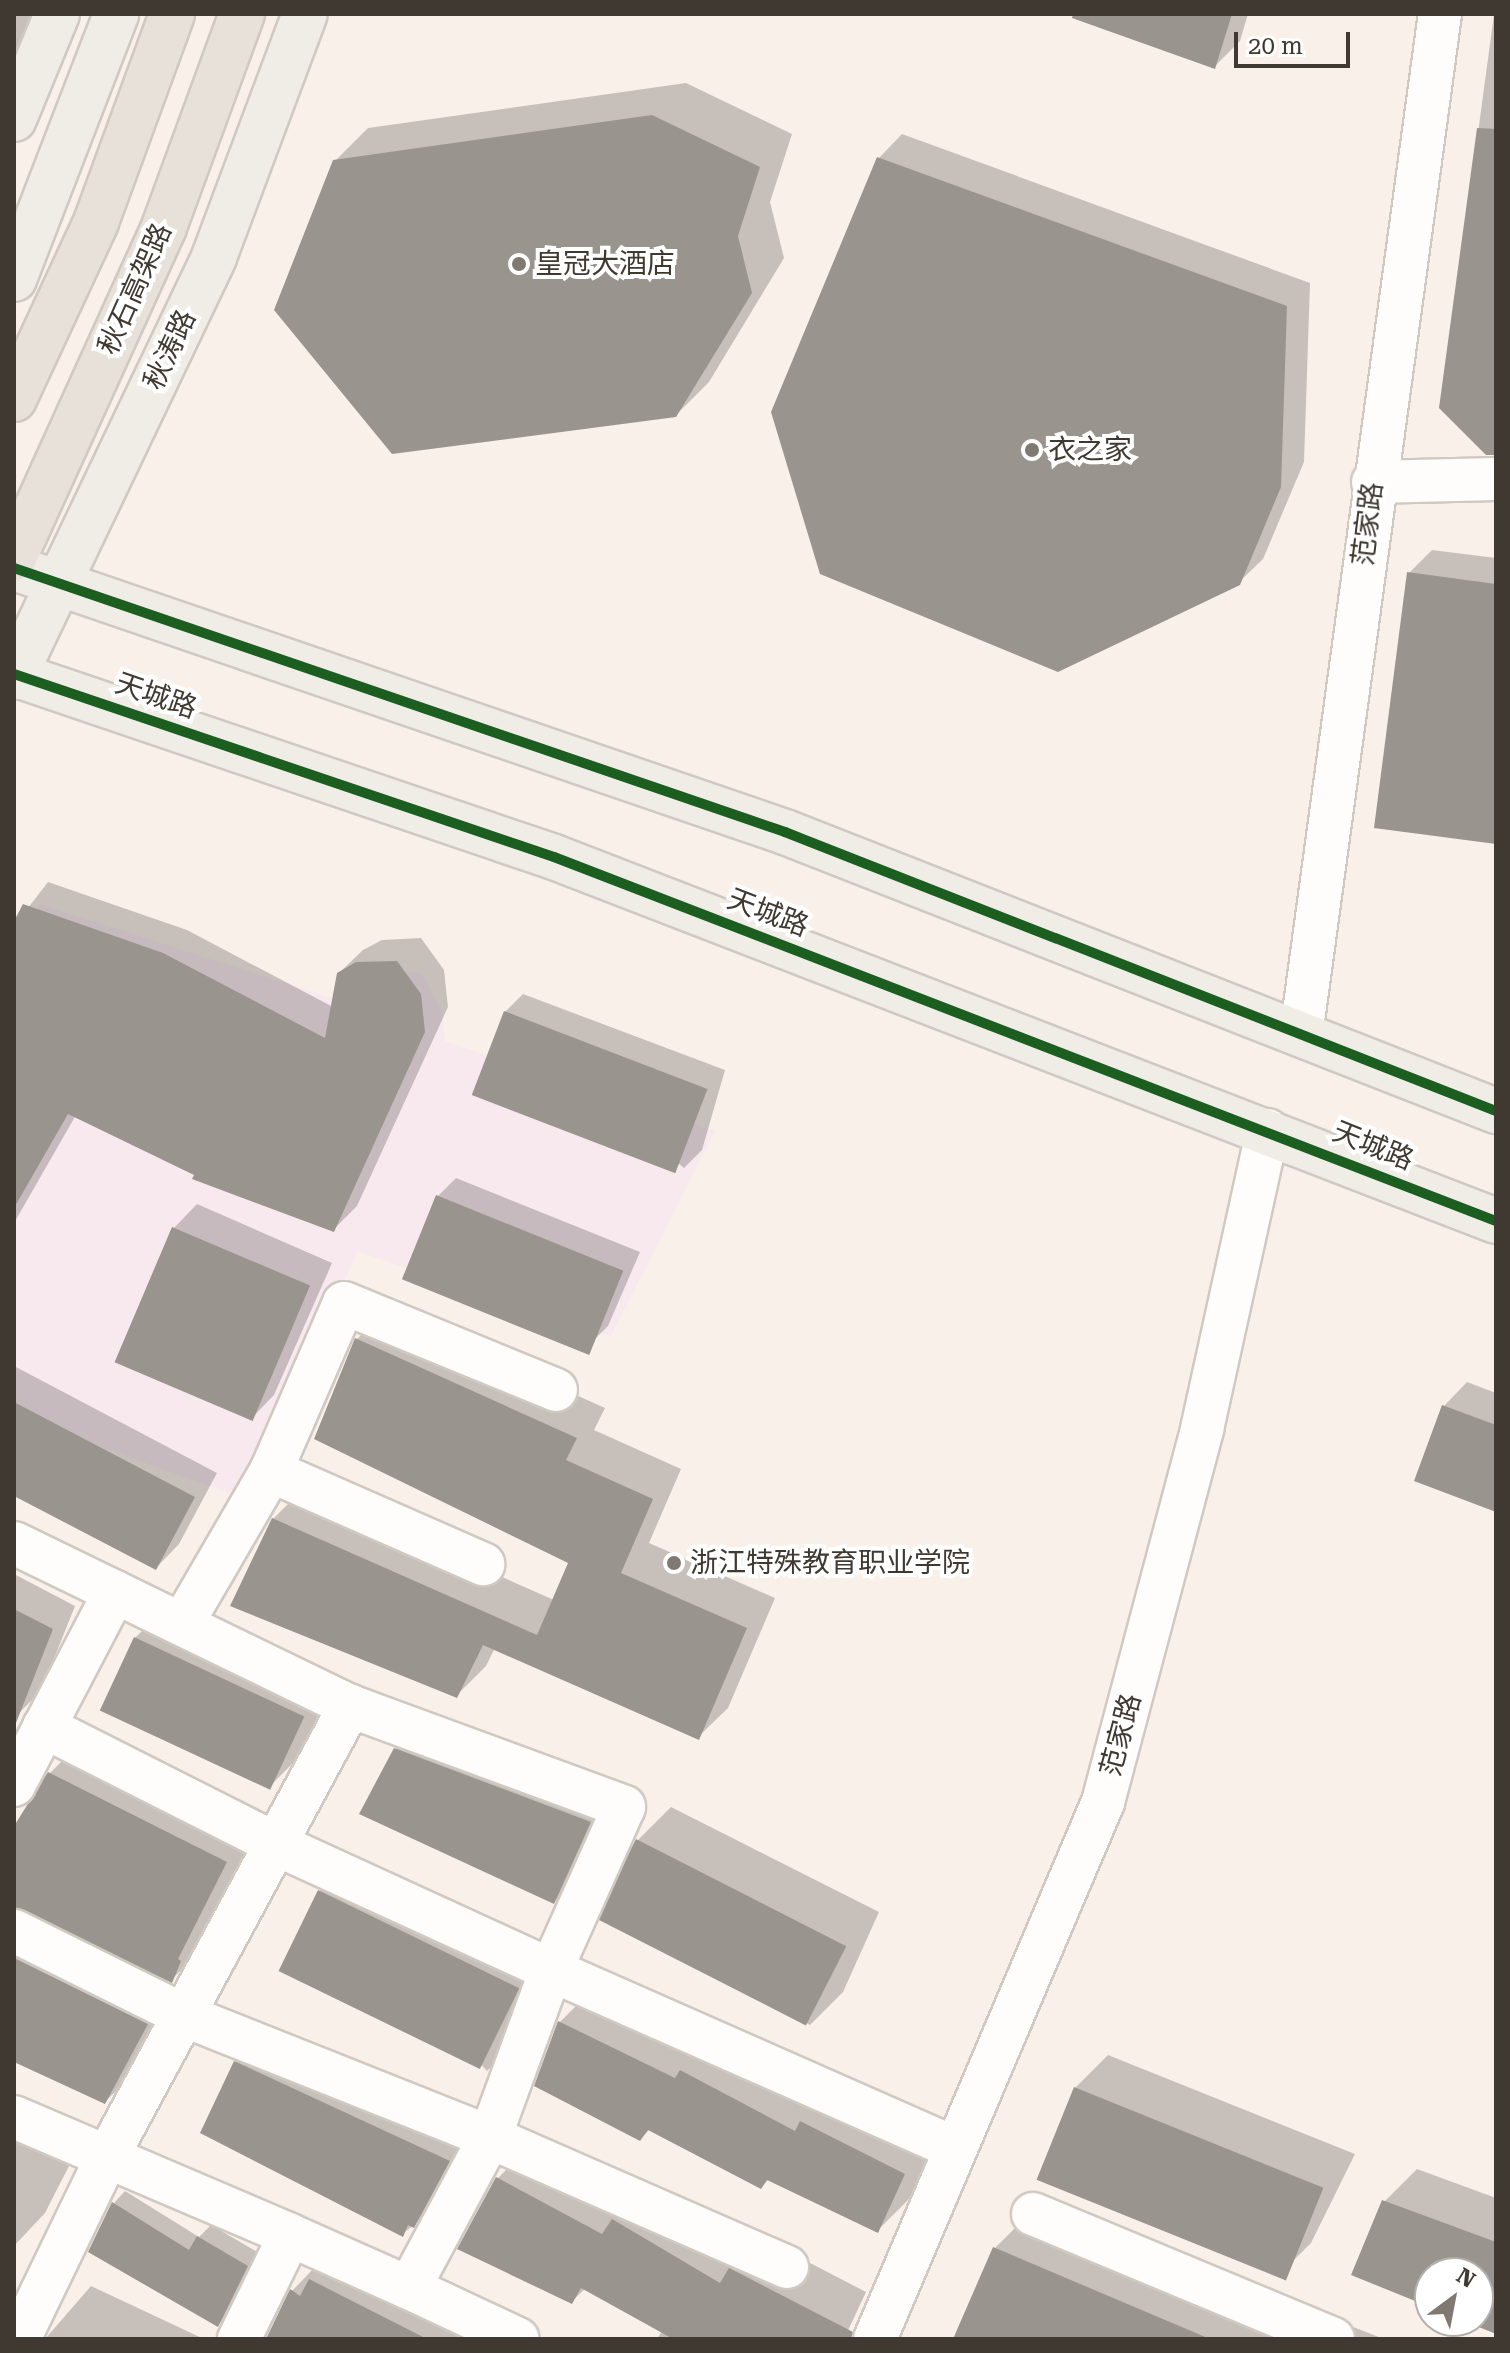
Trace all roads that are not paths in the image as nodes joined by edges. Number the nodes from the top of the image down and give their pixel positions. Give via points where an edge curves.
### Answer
1 (57, 14) edge
2 (116, 14) edge
3 (172, 14) edge
4 (242, 14) edge
5 (305, 14) edge
6 (1440, 14) edge
7 (14, 119) edge
8 (14, 279) edge
9 (14, 399) edge
10 (1496, 479) edge
11 (1373, 482) junction
12 (14, 558) edge
13 (14, 568) edge
14 (62, 580) junction
15 (14, 675) edge
16 (1301, 1035) junction
17 (1496, 1111) edge
18 (1268, 1130) junction
19 (1496, 1221) edge
20 (556, 1390) dead end
21 (271, 1471) junction
22 (14, 1543) edge
23 (483, 1564) dead end
24 (115, 1592) junction
25 (182, 1624) junction
26 (350, 1706) junction
27 (44, 1727) junction
28 (14, 1785) edge
29 (276, 1844) junction
30 (14, 1931) edge
31 (551, 1970) junction
32 (183, 2015) junction
33 (14, 2117) edge
34 (490, 2137) junction
35 (955, 2148) junction
36 (106, 2159) junction
37 (1033, 2214) dead end
38 (290, 2235) junction
39 (787, 2267) dead end
40 (409, 2288) junction
41 (882, 2325) edge
42 (19, 2331) edge
43 (239, 2339) edge
44 (518, 2339) edge
45 (1333, 2339) edge

1 - 7 main road
2 - 8 main road
3 - 9 highway via 96,222
4 - 12 highway, 秋石高架路 via 164,227
5 - 14 main road, 秋涛路 via 214,257
6 - 11 street, 范家路
10 - 11 street
11 - 16 street, 范家路
13 - 14 main road
14 - 15 main road, 秋涛路
14 - 16 main road via 785,832
15 - 18 main road, 天城路 via 554,857
16 - 17 main road
18 - 19 main road, 天城路
18 - 35 street, 范家路 via 1202,1429 1103,1802
20 - 21 street via 344,1303
21 - 23 street
21 - 25 street
22 - 24 street
24 - 25 street
24 - 27 street
25 - 26 street
26 - 29 street
26 - 31 street via 624,1807
27 - 28 street
27 - 29 street
29 - 31 street
29 - 32 street
30 - 32 street
31 - 34 street
31 - 35 street
32 - 34 street
32 - 36 street
33 - 36 street
34 - 39 street
34 - 40 street
35 - 41 street, 范家路
36 - 38 street
36 - 42 street
37 - 45 street
38 - 40 street
38 - 43 street
40 - 44 street

